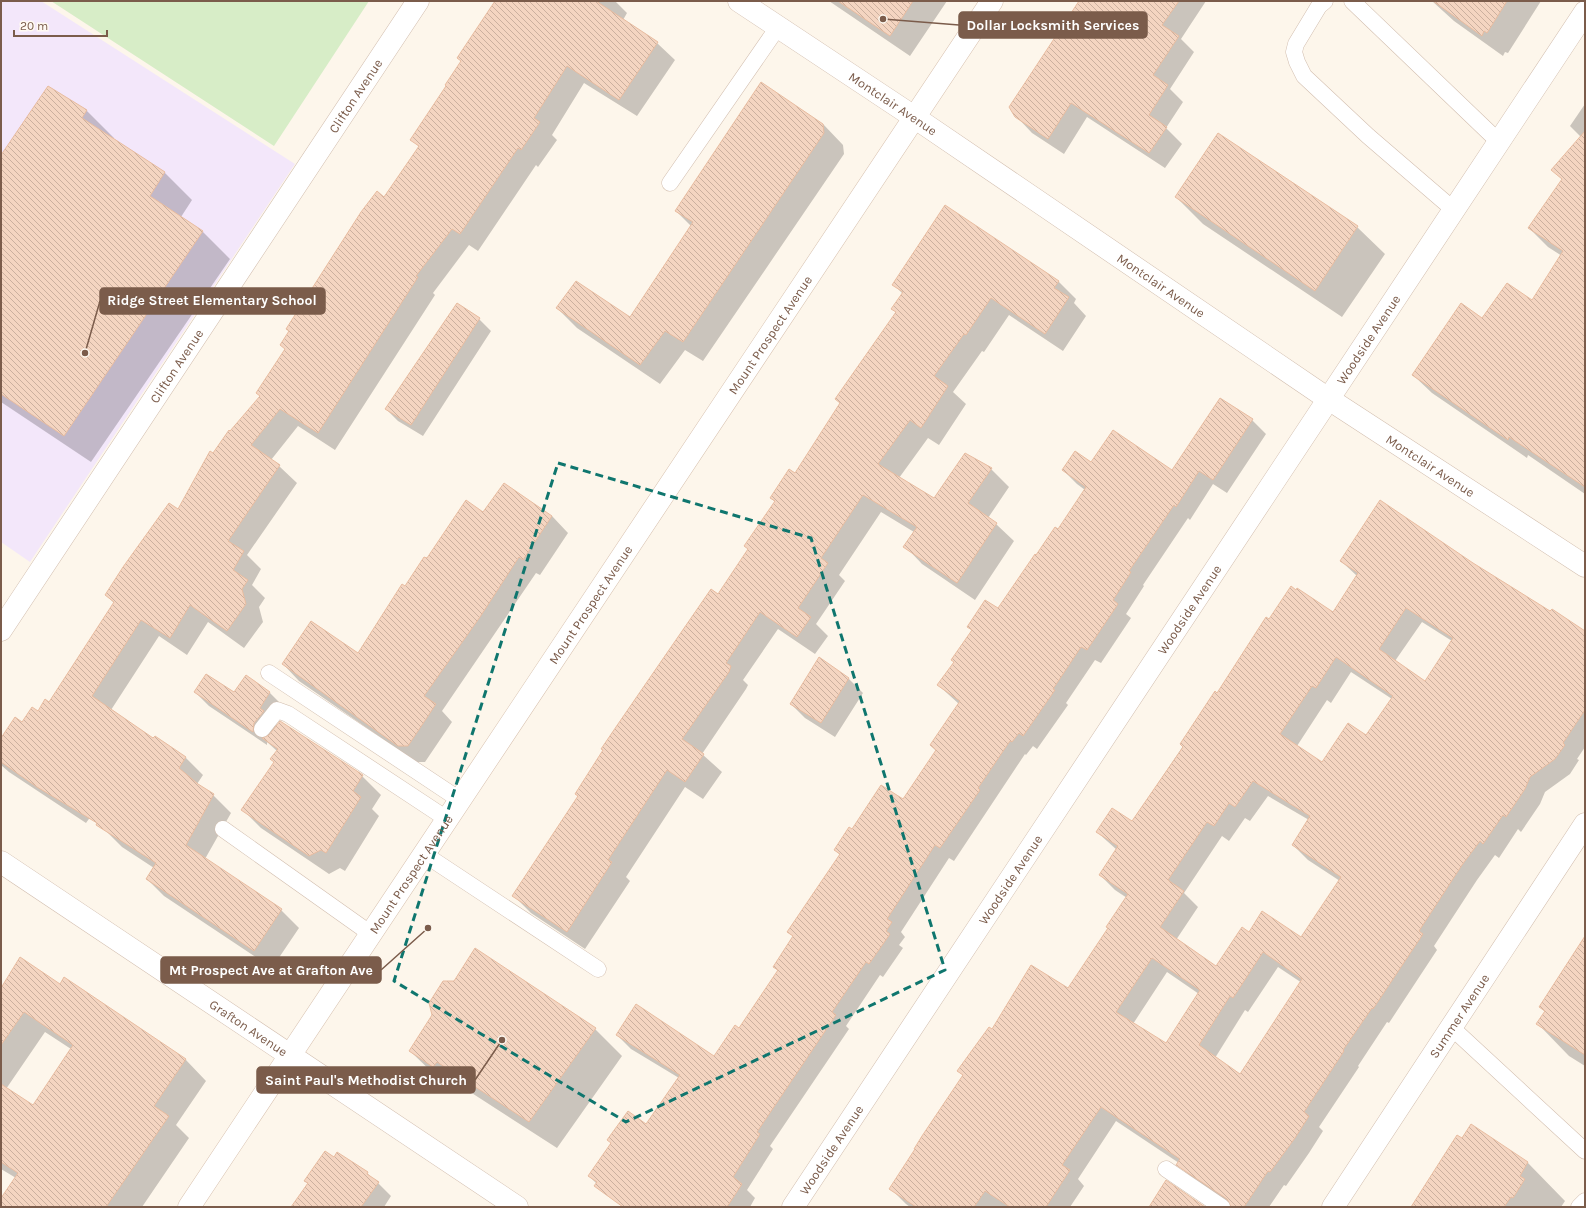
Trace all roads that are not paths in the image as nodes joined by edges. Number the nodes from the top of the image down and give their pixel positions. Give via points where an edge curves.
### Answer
1 (418, 1) edge
2 (739, 1) edge
3 (992, 1) edge
4 (1325, 1) edge
5 (1352, 1) edge
6 (1585, 12) edge
7 (778, 27) junction
8 (914, 117) junction
9 (1499, 142) junction
10 (670, 183) dead end
11 (1454, 210) junction
12 (1329, 398) junction
13 (1585, 566) edge
14 (1, 630) edge
15 (269, 673) dead end
16 (262, 729) dead end
17 (460, 800) junction
18 (447, 819) junction
19 (1585, 824) edge
20 (224, 829) dead end
21 (424, 854) junction
22 (1, 862) edge
23 (371, 934) junction
24 (598, 969) dead end
25 (1451, 1027) junction
26 (290, 1056) junction
27 (1585, 1151) edge
28 (1166, 1170) dead end
29 (1585, 1201) edge
30 (189, 1207) edge
31 (517, 1207) edge
32 (793, 1207) edge
33 (1222, 1207) edge
34 (1333, 1207) edge
35 (1579, 1207) edge

1 - 14 street, Clifton Avenue
2 - 7 street, Montclair Avenue
3 - 8 street, Mount Prospect Avenue
4 - 11 lane via 1319,6 1296,44 1294,52 1304,76 1368,136
5 - 9 lane
6 - 9 street, Woodside Avenue
7 - 8 street, Montclair Avenue
7 - 10 lane
8 - 12 street, Montclair Avenue
8 - 17 street, Mount Prospect Avenue
9 - 11 street, Woodside Avenue
11 - 12 street, Woodside Avenue
12 - 13 street, Montclair Avenue
12 - 32 street, Woodside Avenue
15 - 17 lane
16 - 18 lane via 277,710 288,714
17 - 18 street, Mount Prospect Avenue
18 - 21 street, Mount Prospect Avenue
19 - 25 street, Summer Avenue
20 - 23 lane
21 - 23 street, Mount Prospect Avenue
21 - 24 lane
22 - 26 street, Grafton Avenue
23 - 26 street, Mount Prospect Avenue
25 - 27 lane
25 - 34 street, Summer Avenue
26 - 30 street, Mount Prospect Avenue
26 - 31 street, Grafton Avenue
28 - 33 lane
29 - 35 lane

